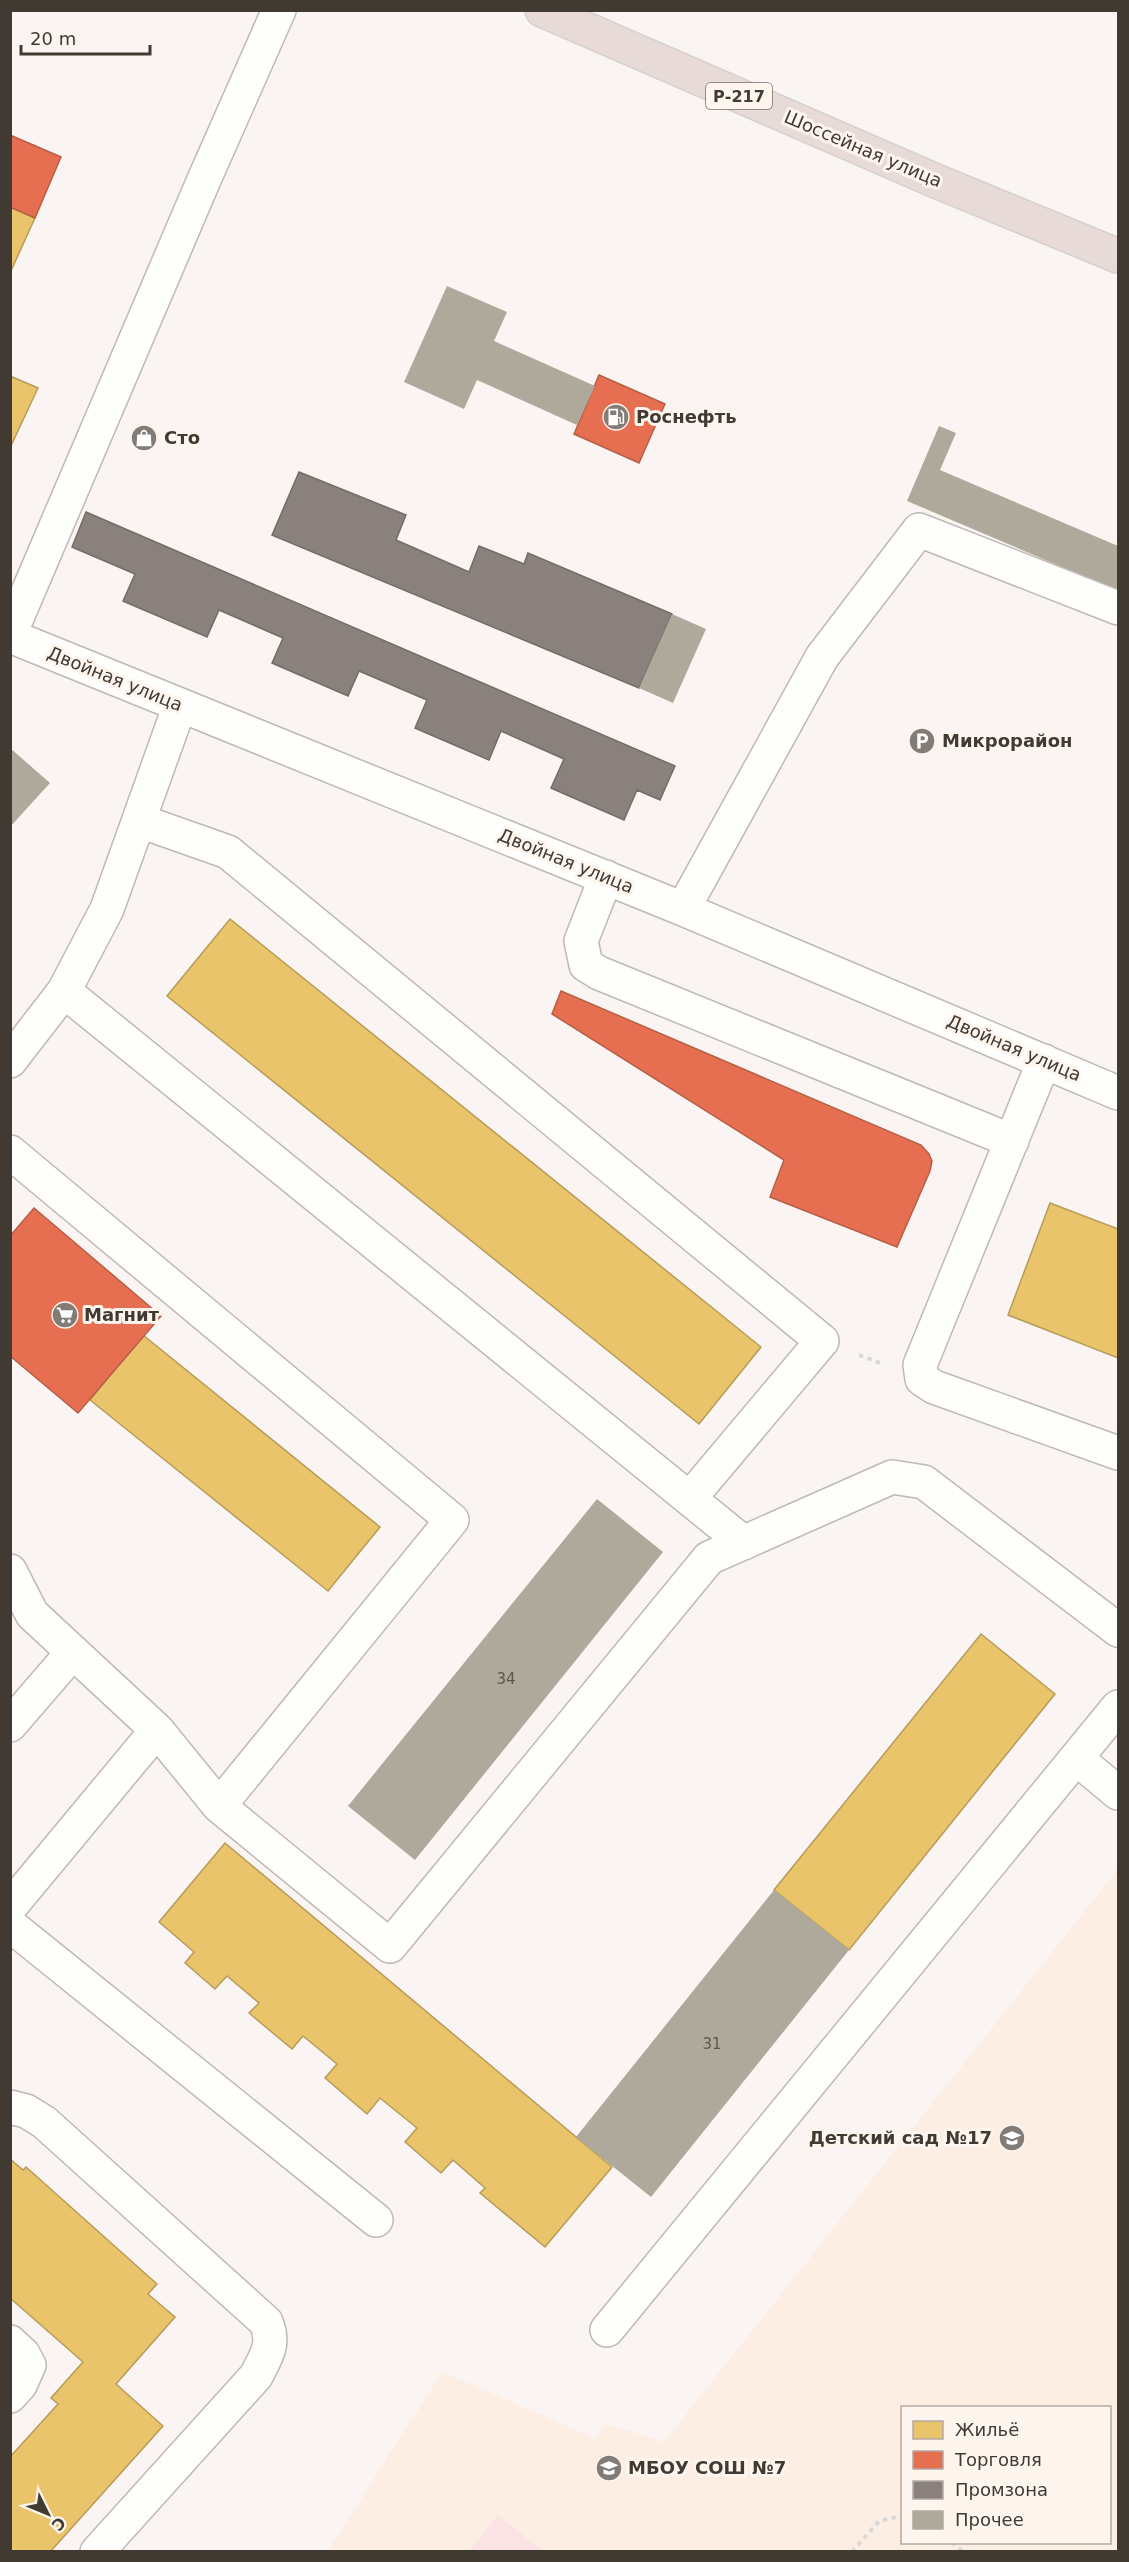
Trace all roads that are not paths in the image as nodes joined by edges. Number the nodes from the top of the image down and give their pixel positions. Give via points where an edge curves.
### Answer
1 (279, 10) edge
2 (543, 10) edge
3 (1119, 256) edge
4 (1119, 608) edge
5 (10, 635) edge
6 (180, 705) junction
7 (140, 821) junction
8 (606, 877) junction
9 (683, 909) junction
10 (64, 991) junction
11 (10, 1061) edge
12 (1044, 1061) junction
13 (1119, 1093) edge
14 (1012, 1141) junction
15 (10, 1152) edge
16 (1119, 1453) edge
17 (690, 1498) junction
18 (744, 1543) junction
19 (10, 1571) edge
20 (1119, 1630) edge
21 (73, 1652) junction
22 (1119, 1707) edge
23 (10, 1725) edge
24 (158, 1731) junction
25 (1076, 1758) junction
26 (1119, 1793) edge
27 (219, 1806) junction
28 (10, 1907) edge
29 (10, 1925) edge
30 (10, 2107) edge
31 (376, 2220) dead end
32 (607, 2330) dead end
33 (10, 2342) edge
34 (10, 2396) edge
35 (98, 2552) edge

1 - 5 street
2 - 3 highway, Шоссейная улица / Р-217
4 - 9 street via 919,530 822,657
5 - 6 street, Двойная улица
6 - 7 street
6 - 8 street, Двойная улица
7 - 10 street via 107,909
7 - 17 street via 228,852 822,1341
8 - 9 street, Двойная улица
8 - 14 street via 581,941 586,965
9 - 12 street, Двойная улица
10 - 11 street
10 - 17 street
12 - 13 street, Двойная улица
12 - 14 street
14 - 16 street via 920,1365 922,1379 934,1387
15 - 27 street via 452,1520
17 - 18 street
18 - 20 street via 892,1477 924,1482
18 - 27 street via 709,1558 390,1946
19 - 21 street via 32,1614
21 - 23 street
21 - 24 street
22 - 25 street
24 - 27 street
24 - 28 street
25 - 26 street
25 - 32 street
29 - 31 street
30 - 35 street via 44,2122 266,2322 272,2337 256,2376
33 - 34 street via 29,2365

